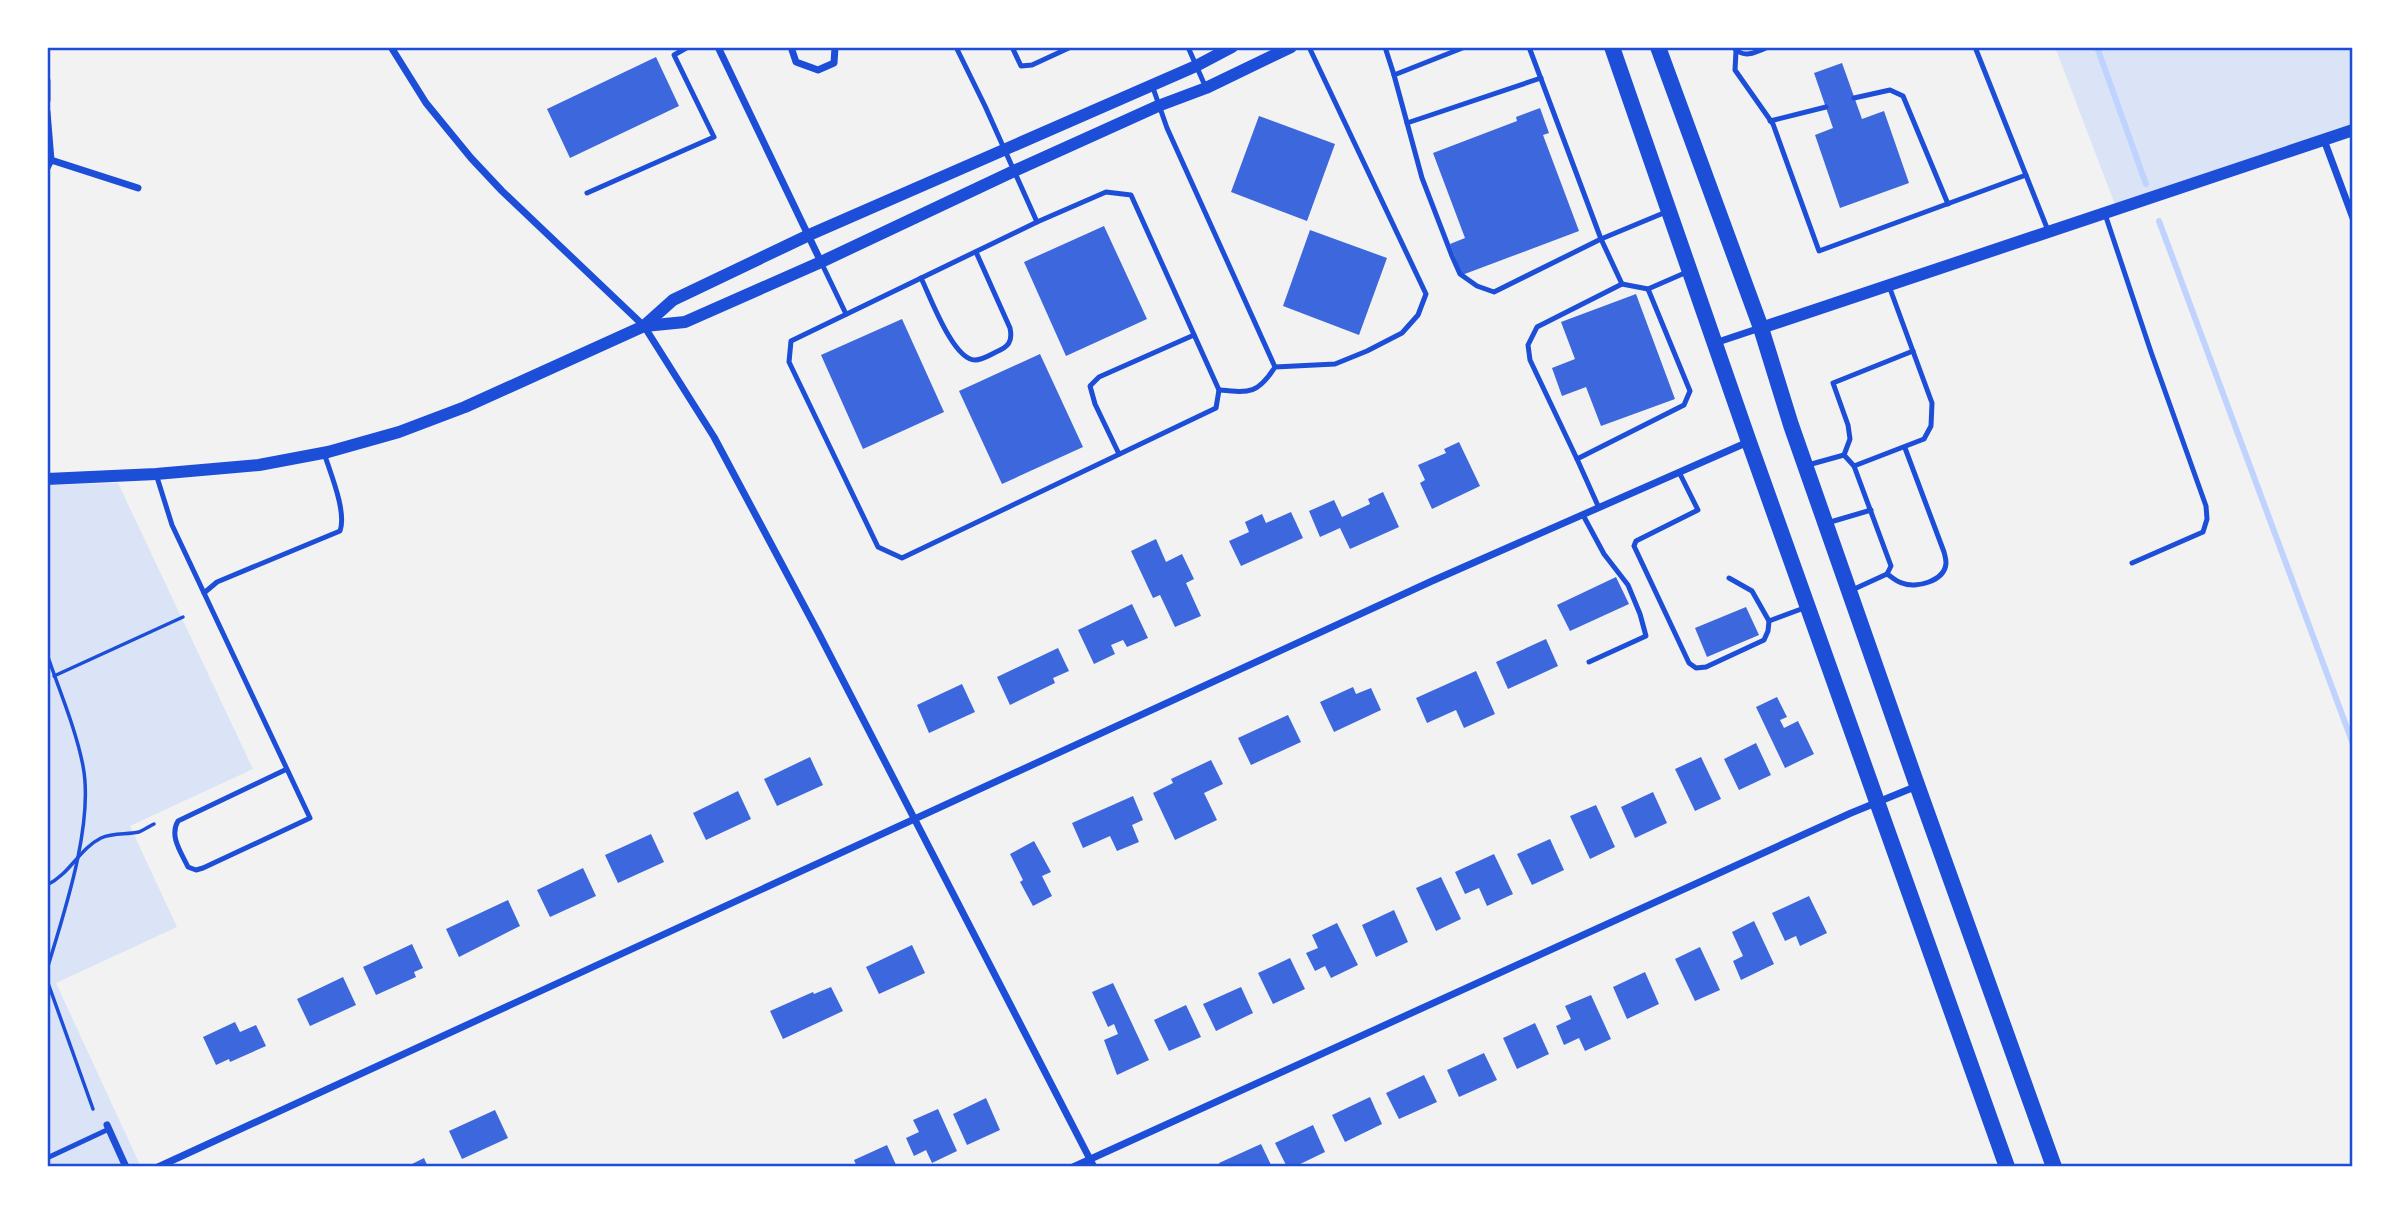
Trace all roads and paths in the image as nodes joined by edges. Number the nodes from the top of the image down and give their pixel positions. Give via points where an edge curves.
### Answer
1 (391, 47) edge
2 (688, 47) edge
3 (718, 47) edge
4 (791, 47) edge
5 (835, 47) edge
6 (956, 47) edge
7 (1013, 47) edge
8 (1071, 47) edge
9 (1188, 47) edge
10 (1232, 47) edge
11 (1292, 47) edge
12 (1309, 47) edge
13 (1385, 47) edge
14 (1465, 47) edge
15 (1529, 47) edge
16 (1612, 47) edge
17 (1658, 47) edge
18 (1768, 47) edge
19 (1975, 47) edge
20 (1734, 49) edge
21 (1196, 66) junction
22 (1394, 75) junction
23 (1541, 78) junction
24 (47, 81) edge
25 (1152, 85) junction
26 (1206, 88) junction
27 (1854, 98) dead end
28 (47, 100) edge
29 (1158, 106) junction
30 (1826, 107) dead end
31 (47, 113) edge
32 (1770, 121) junction
33 (1407, 123) junction
34 (2353, 130) edge
35 (2324, 140) junction
36 (1003, 149) junction
37 (49, 164) edge
38 (1014, 171) junction
39 (2026, 175) junction
40 (138, 188) dead end
41 (587, 193) dead end
42 (1948, 204) junction
43 (1669, 211) junction
44 (2105, 214) junction
45 (2353, 218) edge
46 (1037, 222) junction
47 (2049, 233) junction
48 (809, 235) junction
49 (1601, 239) junction
50 (976, 252) junction
51 (821, 262) junction
52 (1690, 271) junction
53 (921, 278) junction
54 (1622, 284) junction
55 (1889, 286) junction
56 (1648, 289) junction
57 (846, 314) junction
58 (644, 327) junction
59 (1761, 328) junction
60 (1194, 335) junction
61 (1714, 343) junction
62 (1913, 351) junction
63 (1275, 367) junction
64 (1219, 390) junction
65 (1749, 442) junction
66 (1905, 448) junction
67 (324, 453) junction
68 (1119, 454) junction
69 (1844, 455) junction
70 (1577, 459) junction
71 (1805, 466) junction
72 (1854, 466) junction
73 (1679, 472) junction
74 (156, 474) junction
75 (47, 479) edge
76 (1600, 508) junction
77 (1871, 510) junction
78 (1583, 515) junction
79 (1826, 524) junction
80 (2132, 563) dead end
81 (1887, 574) junction
82 (1729, 578) dead end
83 (1849, 592) junction
84 (204, 593) junction
85 (1808, 607) junction
86 (183, 617) dead end
87 (1769, 621) junction
88 (47, 654) edge
89 (1589, 662) dead end
90 (54, 676) junction
91 (287, 769) junction
92 (1917, 785) junction
93 (1878, 801) junction
94 (914, 819) junction
95 (154, 824) dead end
96 (77, 856) junction
97 (47, 884) edge
98 (93, 1109) dead end
99 (108, 1127) joint
100 (47, 1158) edge
101 (1092, 1163) edge
102 (126, 1167) edge
103 (158, 1167) edge
104 (1073, 1167) edge
105 (2007, 1167) edge
106 (2054, 1167) edge

1 - 58 street via 426,103 471,158
2 - 41 lane via 674,55 714,137
3 - 48 street
4 - 5 street via 796,62 818,70 834,62
6 - 36 lane
7 - 8 lane via 1021,66
9 - 21 lane
10 - 21 street
11 - 26 street
12 - 63 lane via 1426,294 1418,315 1391,339 1335,364
13 - 22 lane
14 - 22 lane
15 - 23 lane
16 - 43 main road
17 - 59 main road
18 - 20 lane via 1750,55
19 - 39 lane
20 - 32 lane via 1735,70
21 - 25 street
21 - 26 lane
22 - 33 lane
23 - 33 lane
23 - 49 lane
24 - 28 street
25 - 29 lane
25 - 36 street
26 - 29 street
27 - 42 lane via 1890,90 1903,96
29 - 38 street
29 - 63 lane
30 - 32 lane
31 - 37 street
32 - 42 lane via 1819,251
33 - 49 lane via 1452,256 1460,274 1477,286 1494,292
34 - 35 street
35 - 44 street
35 - 45 street
36 - 38 lane
36 - 48 street
37 - 40 street
38 - 46 lane
38 - 51 street
39 - 42 lane
39 - 47 lane
43 - 49 lane
43 - 52 main road
44 - 47 street
44 - 80 lane via 2206,506 2203,532
46 - 50 lane
46 - 60 lane via 1106,192 1131,195
47 - 55 street
48 - 51 street
48 - 58 street via 673,300
49 - 54 lane
50 - 53 lane
50 - 53 lane via 1010,328 1007,348 977,361 969,359 950,339
51 - 57 lane
51 - 58 street via 685,323
52 - 56 lane
52 - 61 main road
53 - 57 lane
54 - 56 lane
54 - 70 lane via 1537,327 1528,345 1530,360
55 - 59 street
55 - 62 lane
56 - 70 lane via 1689,391 1684,405
57 - 68 lane via 791,341 789,362 878,547 902,558
58 - 67 street via 465,407
58 - 94 street via 714,437
59 - 61 street
59 - 71 main road
60 - 64 lane
60 - 68 lane via 1099,377 1090,386
61 - 65 main road
62 - 66 lane via 1932,403 1931,426 1924,439
62 - 69 lane via 1833,383 1849,432
63 - 64 lane via 1263,386 1247,393
64 - 68 lane via 1216,408
65 - 73 street
65 - 85 main road
66 - 72 lane
66 - 81 lane via 1946,565 1933,580 1916,585 1903,584
67 - 74 street via 259,465
67 - 84 lane via 341,510 340,531 217,582
69 - 71 lane
69 - 72 lane
70 - 76 lane
71 - 79 main road
72 - 77 lane
73 - 76 street
73 - 87 lane via 1698,510 1647,534 1634,546 1689,663 1706,667 1764,640
74 - 75 street
74 - 84 lane via 172,525
76 - 78 street
77 - 79 lane
77 - 81 lane via 1891,566
78 - 89 lane via 1628,585 1646,636
78 - 94 street
79 - 83 main road
81 - 83 lane
82 - 87 lane via 1752,591
83 - 92 main road
84 - 91 lane
85 - 87 lane
85 - 93 main road
86 - 90 path
88 - 90 path
90 - 96 path via 83,765 86,792
91 - 91 lane via 310,818 203,868 188,867 174,835 178,821
92 - 93 street
92 - 106 main road
93 - 101 street
93 - 105 main road
94 - 101 street
94 - 103 street
95 - 96 path via 100,839
96 - 97 path via 57,880
96 - 98 path via 48,966 48,983
99 - 100 lane
99 - 102 street
101 - 104 street

